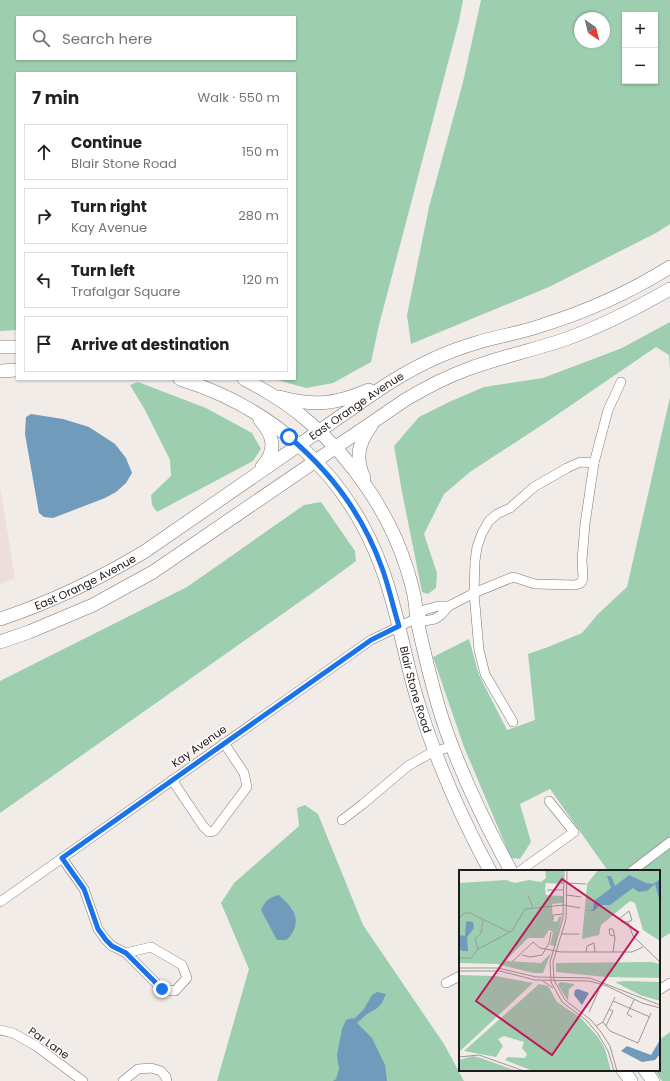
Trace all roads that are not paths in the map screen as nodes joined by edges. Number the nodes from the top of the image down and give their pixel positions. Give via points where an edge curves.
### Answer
1 (670, 267) edge
2 (670, 289) edge
3 (0, 347) edge
4 (16, 347) edge
5 (0, 370) edge
6 (16, 370) edge
7 (398, 377) junction
8 (183, 380) edge
9 (246, 380) edge
10 (621, 382) dead end
11 (270, 394) junction
12 (248, 408) junction
13 (375, 420) junction
14 (319, 431) junction
15 (299, 445) junction
16 (335, 448) junction
17 (316, 461) junction
18 (594, 463) junction
19 (257, 474) junction
20 (372, 494) junction
21 (474, 593) junction
22 (417, 618) junction
23 (0, 619) edge
24 (399, 626) junction
25 (0, 642) edge
26 (513, 722) dead end
27 (224, 743) junction
28 (452, 746) junction
29 (435, 751) junction
30 (172, 780) junction
31 (549, 801) dead end
32 (342, 820) dead end
33 (670, 842) edge
34 (62, 858) junction
35 (489, 870) edge
36 (510, 870) edge
37 (521, 870) edge
38 (633, 870) edge
39 (0, 902) edge
40 (126, 953) junction
41 (459, 976) edge
42 (446, 983) dead end
43 (670, 983) edge
44 (660, 989) edge
45 (0, 1030) edge
46 (646, 1071) edge
47 (82, 1081) edge
48 (123, 1081) edge
49 (166, 1081) edge
50 (653, 1081) edge

1 - 7 street, East Orange Avenue via 626,292 584,311 541,326 460,348
2 - 13 street, East Orange Avenue via 568,338 484,363 451,376 425,388
3 - 4 street
5 - 6 street
7 - 11 street via 346,399 326,403 299,402
7 - 14 street, East Orange Avenue
8 - 12 street, Blair Stone Road via 219,393
9 - 11 street, Blair Stone Road
10 - 18 street via 608,410
11 - 14 street, Blair Stone Road
12 - 15 street, Blair Stone Road
12 - 19 street via 268,429 272,438 270,454
13 - 16 street, East Orange Avenue
13 - 20 street via 363,439 358,459
14 - 15 street, East Orange Avenue
14 - 16 street, Blair Stone Road
15 - 17 street, Blair Stone Road
15 - 19 street, East Orange Avenue
16 - 17 street, East Orange Avenue
16 - 20 street, Blair Stone Road
17 - 24 street, Blair Stone Road via 348,500 368,534 387,583
17 - 25 street, East Orange Avenue via 153,572 93,606
18 - 21 street via 580,462 566,468 534,487 510,508 489,521 477,547
18 - 21 street via 585,524 581,583 535,584 513,577
19 - 23 street, East Orange Avenue via 113,570 62,595
20 - 22 street, Blair Stone Road via 401,552 416,602
21 - 22 street, Kay Avenue via 449,606 424,610
21 - 26 street via 479,650 485,674
22 - 24 street, Kay Avenue
22 - 28 street, Blair Stone Road via 433,686
24 - 27 street, Kay Avenue via 371,640
24 - 29 street, Blair Stone Road via 413,686
27 - 30 street, Kay Avenue
27 - 30 street via 244,773 246,787 214,831 210,832 203,826
28 - 29 street
28 - 36 street, Blair Stone Road via 478,807
29 - 32 street via 408,766
29 - 35 street, Blair Stone Road via 462,816
30 - 34 street, Kay Avenue
31 - 37 street via 574,832
33 - 38 street
34 - 39 street, Kay Avenue
34 - 40 street via 84,889 98,929 112,946
40 - 40 street via 162,989 175,991 186,978 182,964 151,947
41 - 42 street
43 - 44 street
45 - 47 street, Par Lane via 13,1033 36,1046
46 - 50 street
48 - 49 street via 138,1069 151,1068 162,1071

